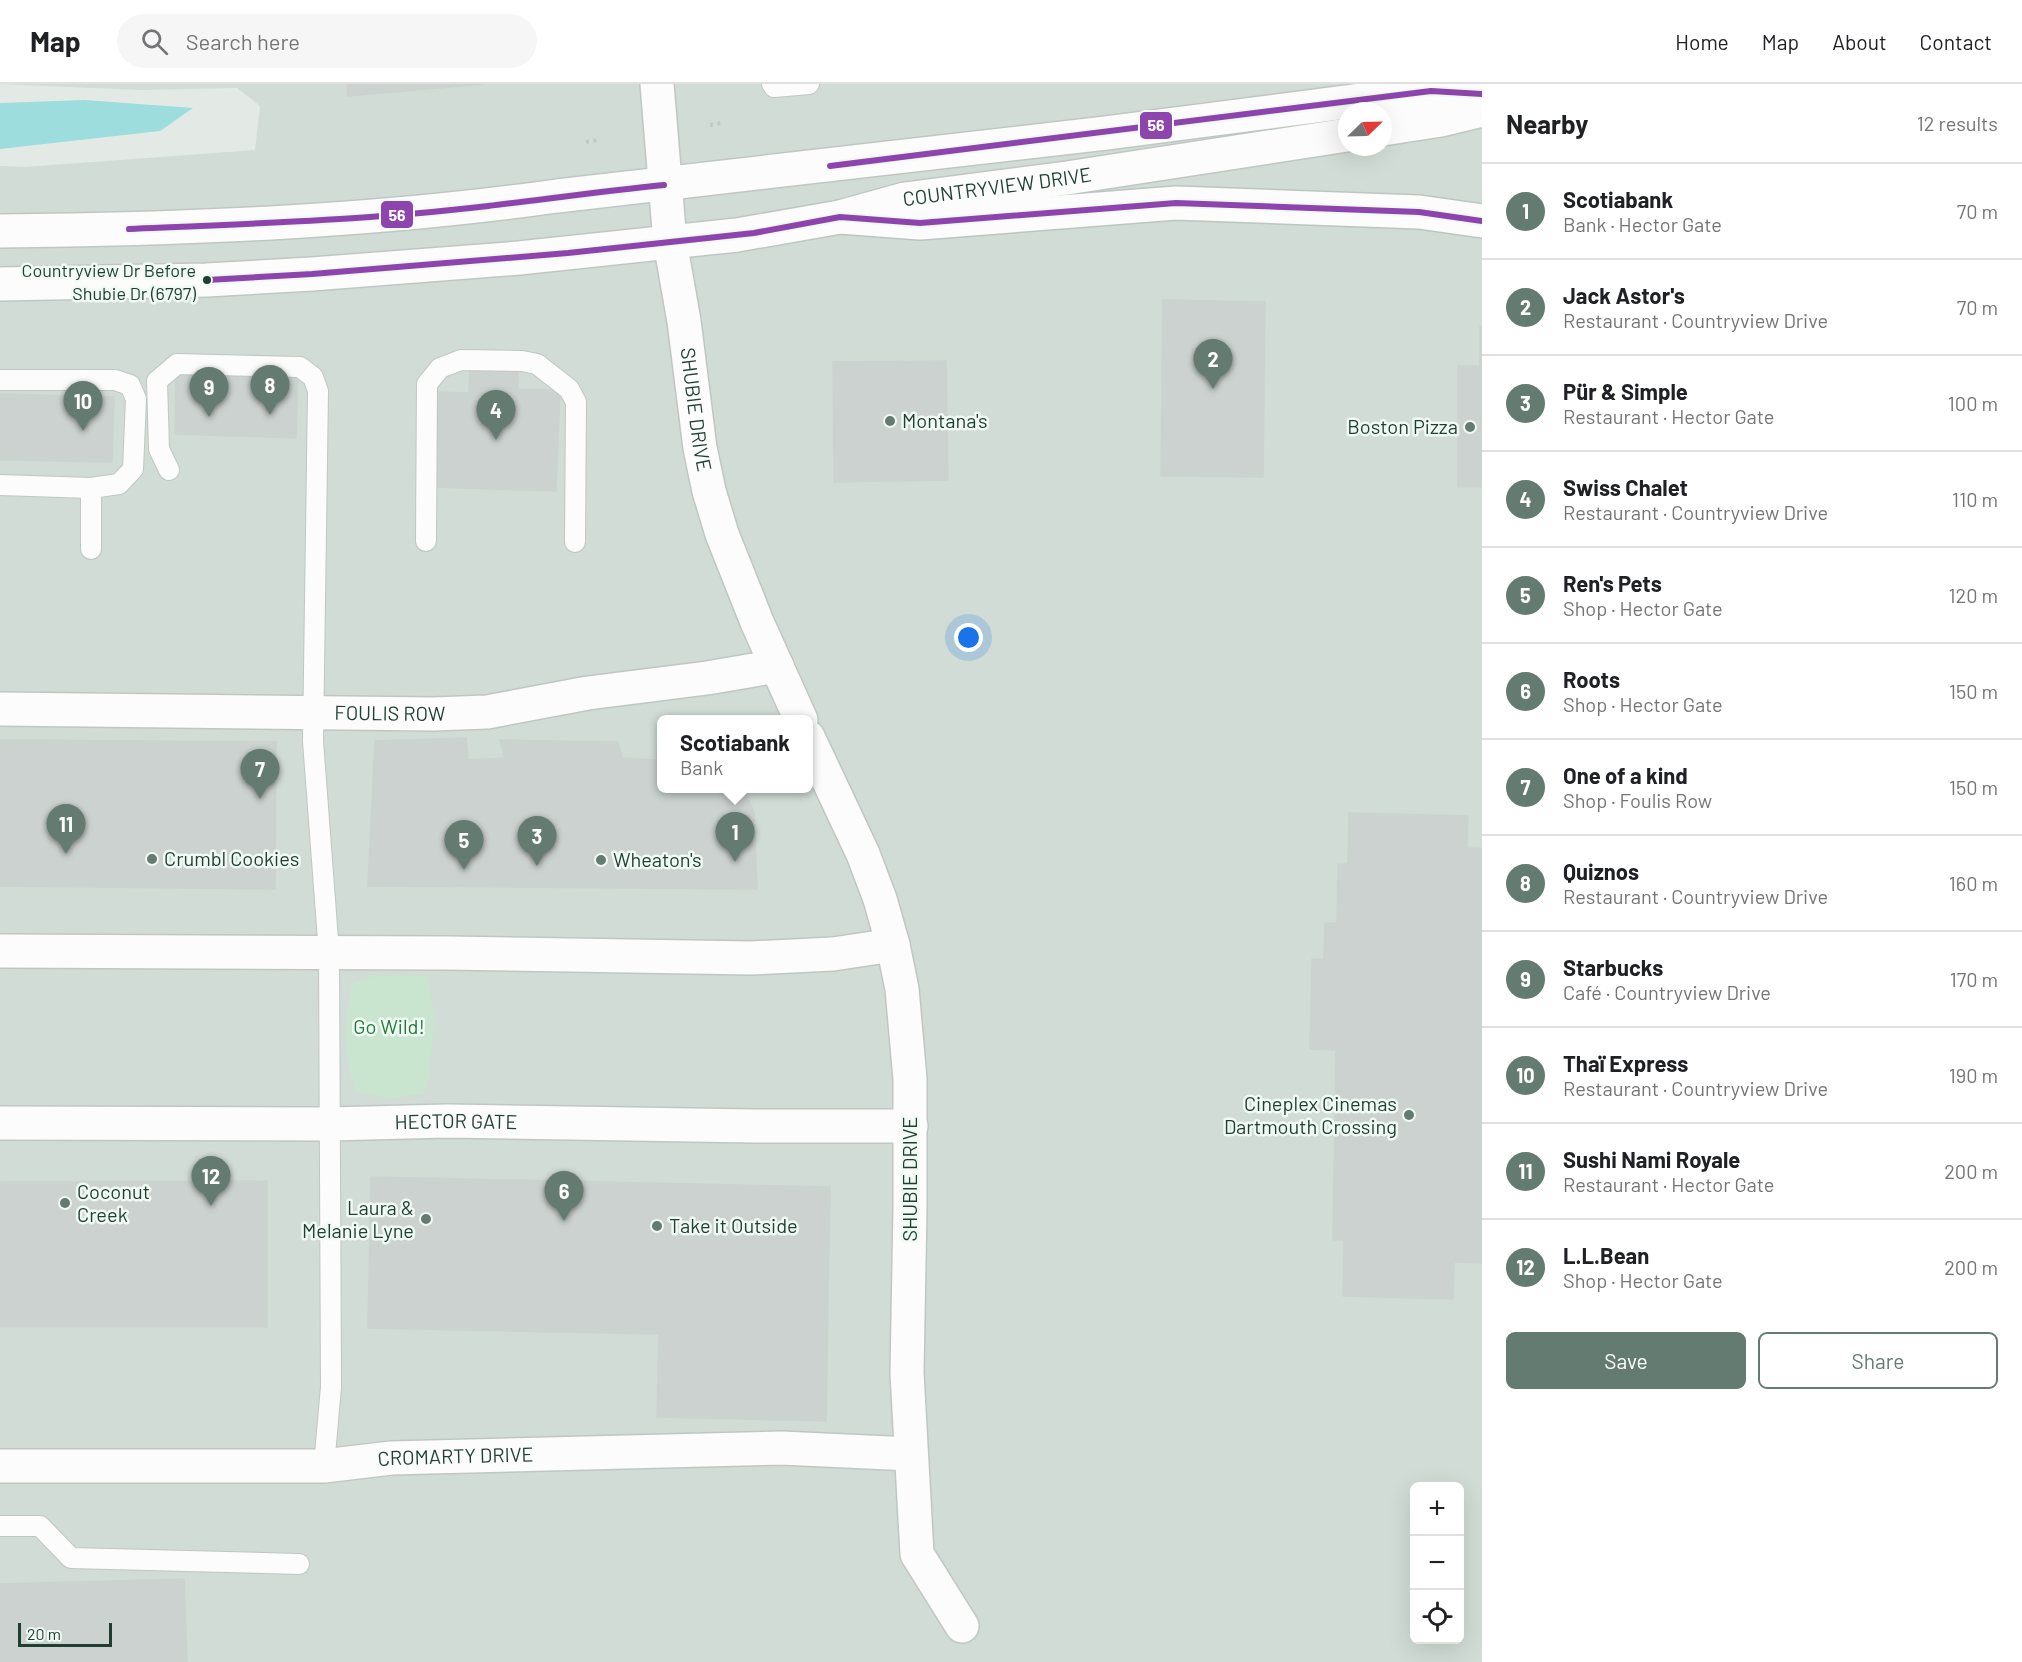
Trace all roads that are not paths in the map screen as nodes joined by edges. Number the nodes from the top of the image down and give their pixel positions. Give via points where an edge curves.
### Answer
1 (657, 84) edge
2 (772, 84) edge
3 (809, 84) edge
4 (1482, 94) edge
5 (1482, 110) edge
6 (1392, 128) edge
7 (1338, 136) edge
8 (664, 185) junction
9 (840, 217) junction
10 (1482, 221) edge
11 (0, 231) edge
12 (670, 242) junction
13 (0, 284) edge
14 (0, 380) edge
15 (169, 470) dead end
16 (0, 485) edge
17 (91, 488) junction
18 (426, 541) dead end
19 (575, 542) dead end
20 (91, 549) dead end
21 (777, 666) junction
22 (0, 709) edge
23 (314, 712) junction
24 (799, 715) edge
25 (813, 747) edge
26 (893, 945) junction
27 (0, 951) edge
28 (329, 953) junction
29 (0, 1123) edge
30 (329, 1124) junction
31 (911, 1126) junction
32 (911, 1454) junction
33 (0, 1466) edge
34 (324, 1466) junction
35 (0, 1526) edge
36 (298, 1564) dead end
37 (962, 1626) dead end

1 - 8 street, SHUBIE DRIVE
2 - 3 lane
4 - 8 street, COUNTRYVIEW DRIVE via 1431,91
5 - 6 street
7 - 9 street, COUNTRYVIEW DRIVE via 905,199
8 - 11 street, COUNTRYVIEW DRIVE via 345,218 201,227
8 - 12 street, SHUBIE DRIVE
9 - 10 street via 920,223 1176,203 1419,212
9 - 12 street, COUNTRYVIEW DRIVE via 754,233
12 - 13 street, COUNTRYVIEW DRIVE via 312,274
12 - 21 street, SHUBIE DRIVE via 709,491 731,556
14 - 17 lane via 116,380 130,385 136,399 133,469 118,484
15 - 23 lane via 159,449 157,381 177,364 300,367 313,377 318,391
16 - 17 lane
17 - 20 lane
18 - 19 lane via 427,384 440,368 461,360 537,364 570,389 576,402
21 - 23 street, FOULIS ROW via 487,712
21 - 24 street, SHUBIE DRIVE
22 - 23 street, FOULIS ROW
23 - 28 lane
25 - 26 street, SHUBIE DRIVE via 863,854
26 - 28 street via 833,954 751,958
26 - 31 street, SHUBIE DRIVE via 907,1034
27 - 28 street
28 - 30 lane
29 - 30 street, HECTOR GATE
30 - 31 street, HECTOR GATE via 447,1121
30 - 34 lane via 331,1387
31 - 32 street, SHUBIE DRIVE via 907,1373
32 - 34 street, CROMARTY DRIVE via 781,1448 391,1458
32 - 37 street, SHUBIE DRIVE via 916,1554
33 - 34 street, CROMARTY DRIVE
35 - 36 lane via 40,1526 71,1558

